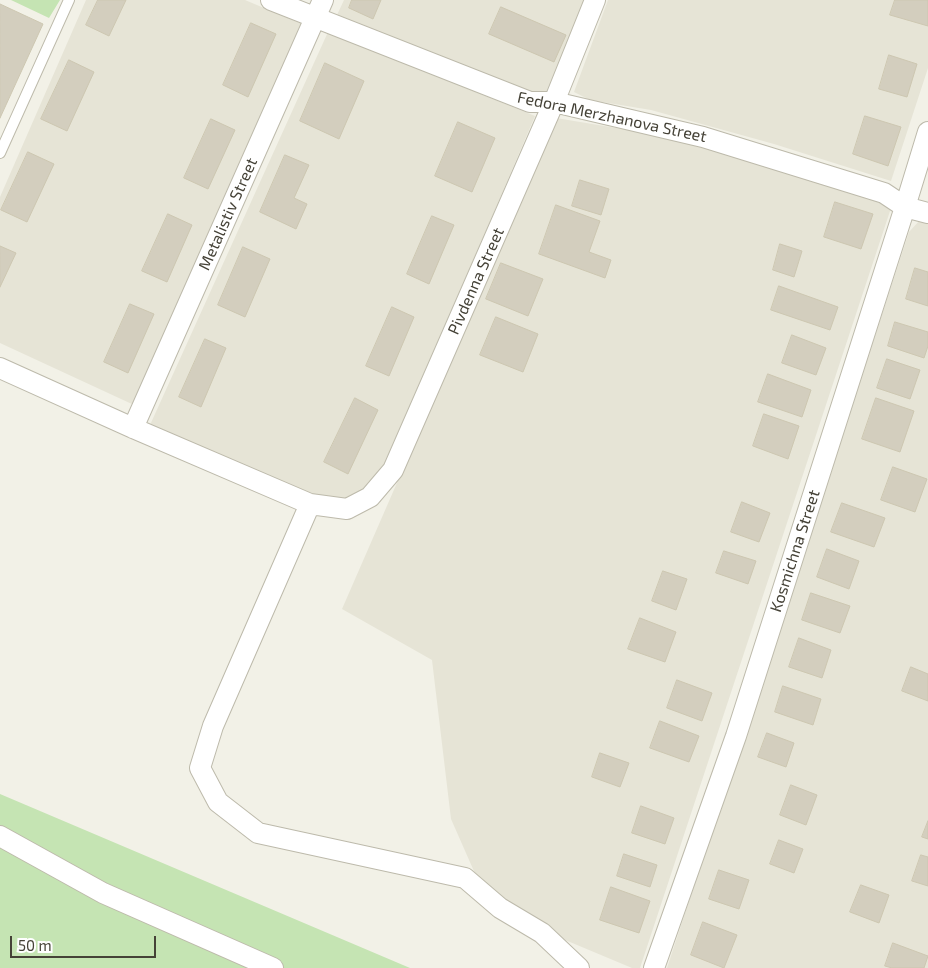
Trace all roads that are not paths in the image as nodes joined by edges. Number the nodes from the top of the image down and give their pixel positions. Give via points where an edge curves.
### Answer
1 (70, 0) edge
2 (272, 0) edge
3 (595, 0) edge
4 (319, 9) edge
5 (554, 102) junction
6 (928, 132) edge
7 (0, 152) edge
8 (905, 206) junction
9 (928, 214) edge
10 (0, 368) edge
11 (133, 428) junction
12 (310, 504) junction
13 (0, 836) edge
14 (273, 968) edge
15 (579, 968) edge
16 (654, 968) edge

1 - 7 lane
2 - 4 street, Fedora Merzhanova Street
3 - 5 street, Pivdenna Street
4 - 5 street, Fedora Merzhanova Street via 530,102
4 - 11 street, Metalistiv Street
5 - 8 street, Fedora Merzhanova Street via 712,140 884,193
5 - 12 street, Pivdenna Street via 393,470 370,497 347,509
6 - 8 street, Kosmichna Street
8 - 9 street, Fedora Merzhanova Street
8 - 16 street, Kosmichna Street via 736,736
10 - 11 street, Pivdenna Street
11 - 12 street, Pivdenna Street
12 - 15 street via 213,726 200,768 218,802 258,833 465,878 500,908 542,933
13 - 14 street via 103,893

